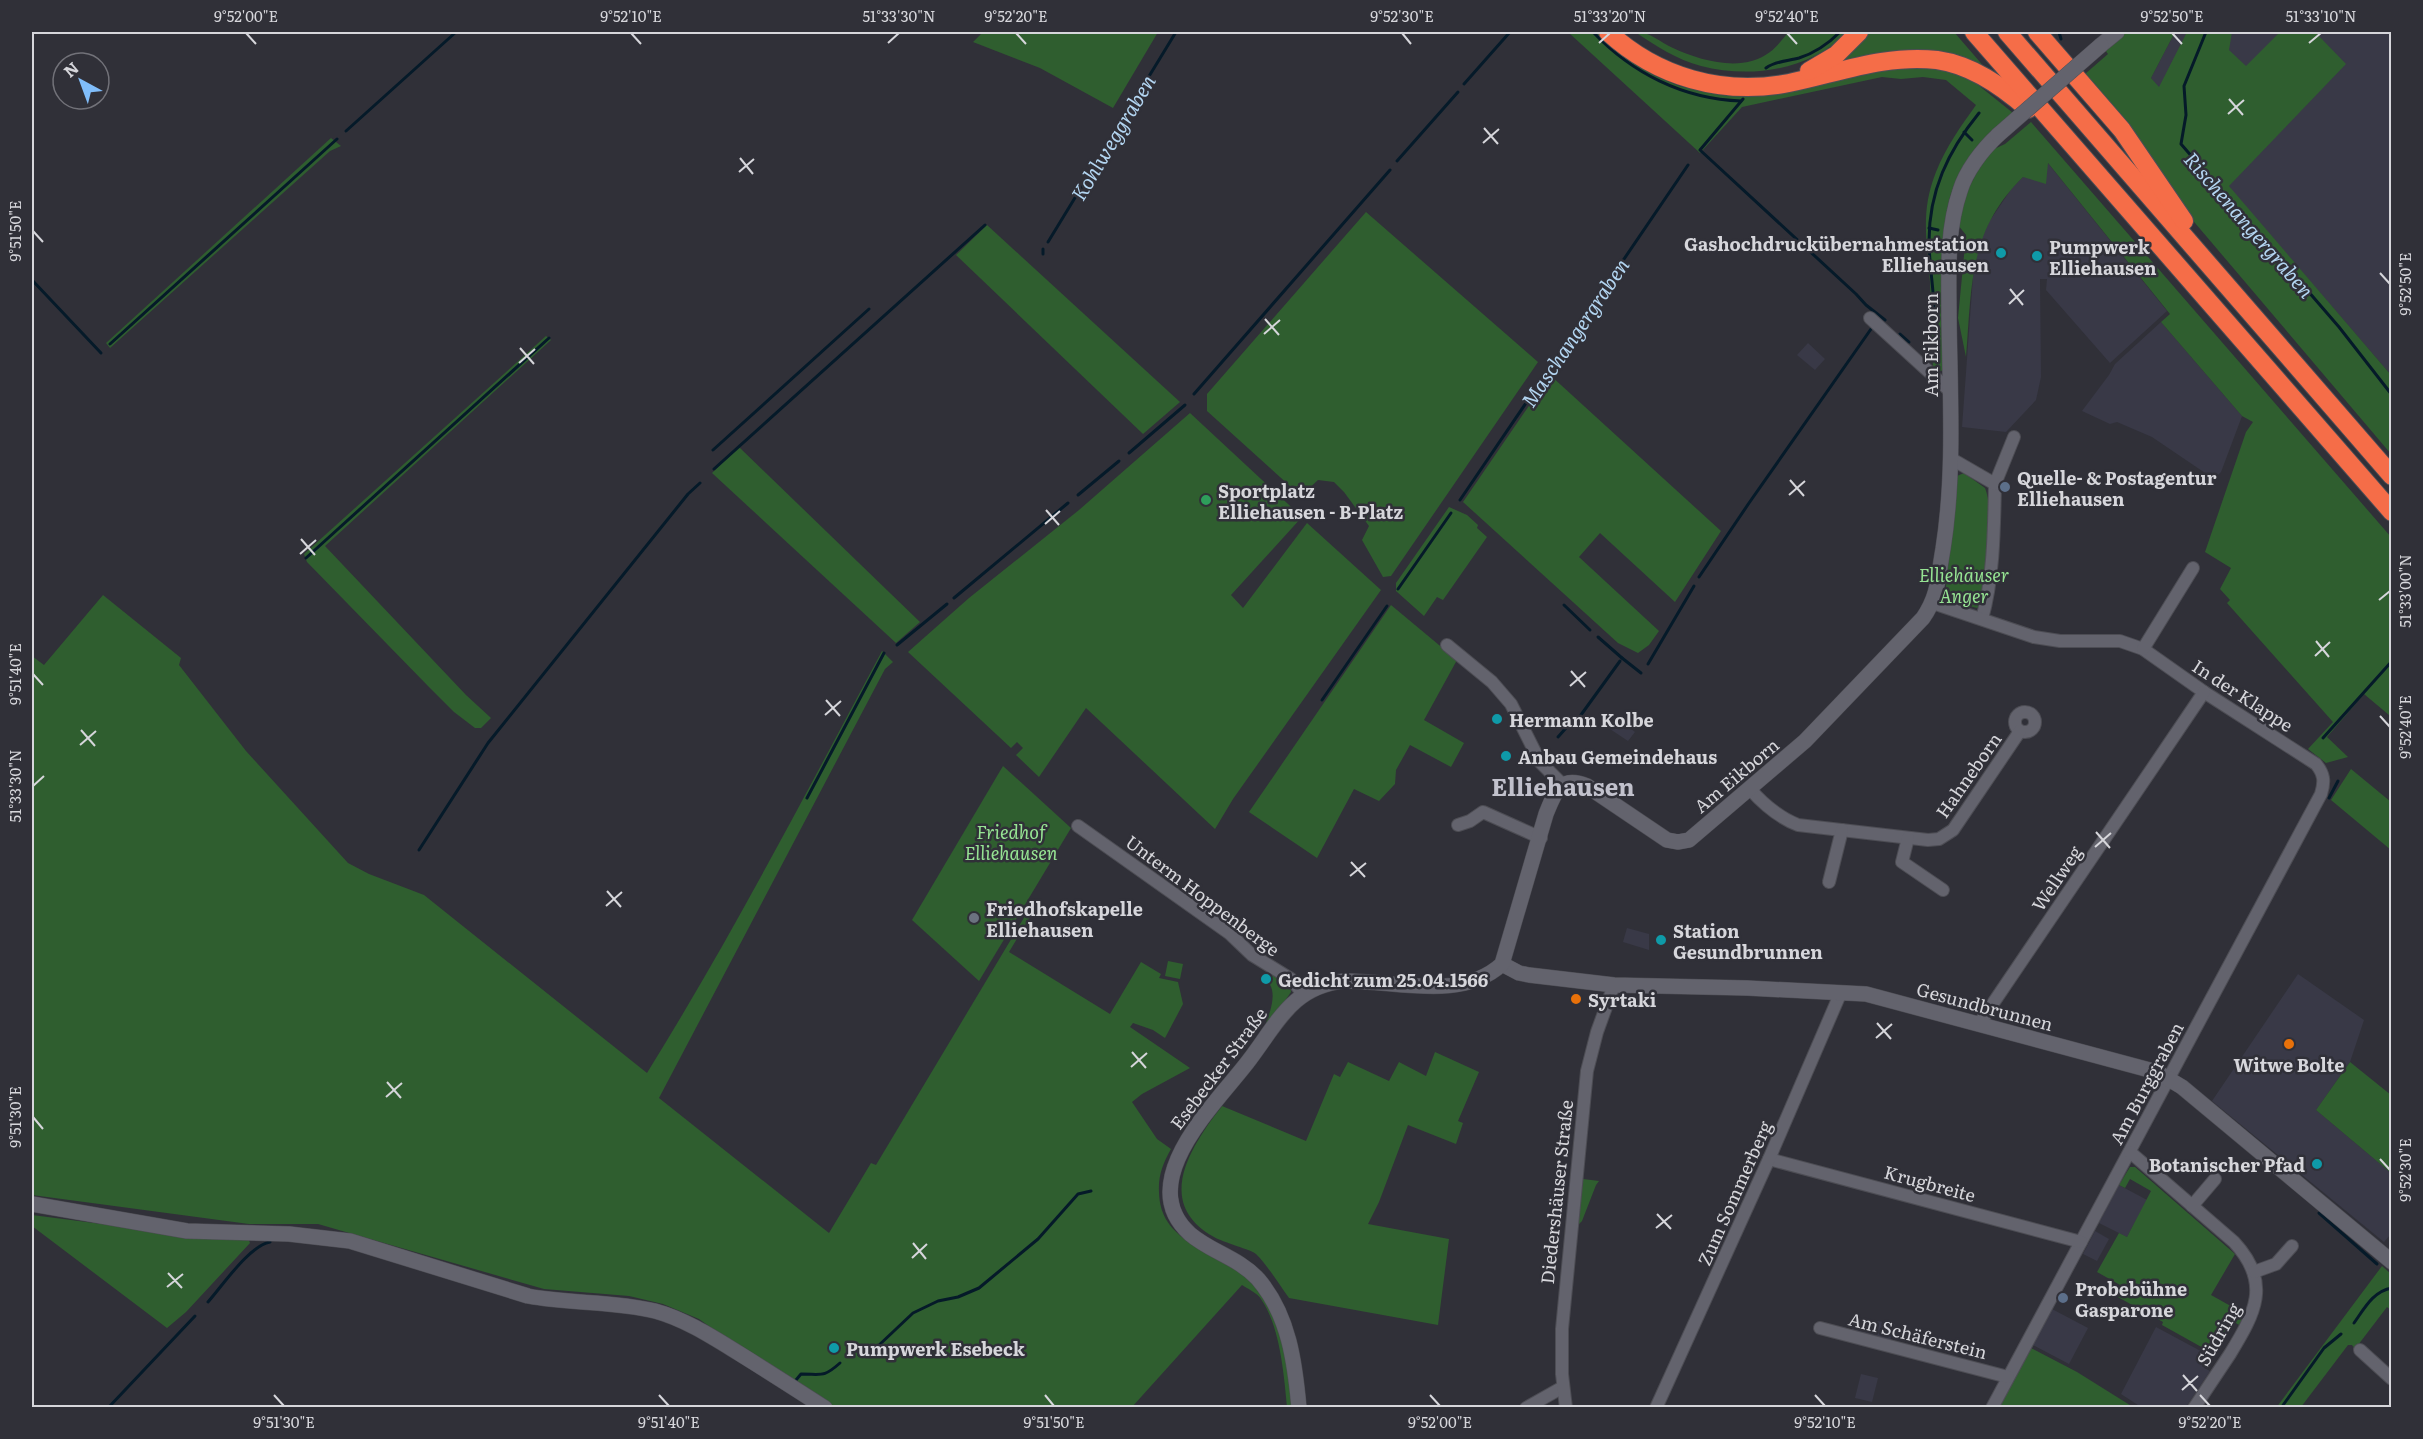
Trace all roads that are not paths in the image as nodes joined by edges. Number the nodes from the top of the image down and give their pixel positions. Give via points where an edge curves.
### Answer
1 (1608, 32) edge
2 (1623, 32) edge
3 (1859, 32) edge
4 (1974, 32) edge
5 (2007, 32) edge
6 (2037, 32) edge
7 (2117, 32) edge
8 (2077, 152) junction
9 (2219, 276) junction
10 (1870, 318) dead end
11 (1950, 392) junction
12 (2014, 437) dead end
13 (1950, 458) junction
14 (2391, 476) edge
15 (1995, 484) junction
16 (2391, 512) edge
17 (2193, 568) dead end
18 (1933, 603) junction
19 (1982, 619) junction
20 (1447, 645) dead end
21 (2143, 649) junction
22 (2204, 692) junction
23 (2020, 731) dead end
24 (2323, 773) joint
25 (1563, 784) junction
26 (1750, 789) junction
27 (1458, 825) dead end
28 (1078, 826) dead end
29 (1842, 830) junction
30 (1541, 838) junction
31 (1908, 838) junction
32 (1829, 882) dead end
33 (1943, 890) dead end
34 (1502, 964) junction
35 (1614, 985) junction
36 (1841, 992) junction
37 (1303, 994) junction
38 (1979, 1024) junction
39 (2170, 1079) junction
40 (2130, 1152) junction
41 (1769, 1159) junction
42 (2215, 1179) dead end
43 (32, 1204) edge
44 (2192, 1206) junction
45 (2081, 1242) junction
46 (2292, 1246) dead end
47 (2391, 1262) edge
48 (2254, 1272) junction
49 (1820, 1328) dead end
50 (2360, 1350) dead end
51 (2008, 1377) junction
52 (2391, 1379) edge
53 (1563, 1387) junction
54 (825, 1407) edge
55 (1299, 1407) edge
56 (1526, 1407) edge
57 (1566, 1407) edge
58 (1656, 1407) edge
59 (1992, 1407) edge
60 (2194, 1407) edge

1 - 8 highway via 1658,68 1730,87 1767,87 1898,60 1955,64 2012,94
2 - 3 highway via 1681,68 1713,78 1754,81 1808,71 1836,55
4 - 8 highway
5 - 9 highway
6 - 9 highway via 2122,130
7 - 11 street, Am Eikborn, bridge via 1998,135 1984,149 1960,189 1949,246
8 - 16 highway
9 - 14 highway
10 - 11 street
11 - 13 street, Am Eikborn
12 - 15 street
13 - 15 street
13 - 18 street, Am Eikborn via 1946,532
15 - 19 street
17 - 21 street
18 - 19 street, In der Klappe
18 - 26 street, Am Eikborn via 1828,719
19 - 21 street, In der Klappe via 2034,637 2120,641
20 - 25 street via 1492,682 1511,704 1540,762
21 - 22 street, In der Klappe
22 - 24 street, In der Klappe via 2306,757
22 - 38 street, Wellweg
23 - 31 street, Hahneborn via 1953,830 1933,840
24 - 39 street, Am Burggraben via 2321,794
25 - 26 street, Am Eikborn via 1587,786 1660,836 1678,842 1689,840
25 - 30 street via 1551,803
26 - 29 street, Hahneborn via 1764,805 1785,819 1806,827
27 - 30 street via 1483,812
28 - 37 street, Unterm Hoppenberge via 1229,933 1252,955 1291,980
29 - 31 street, Hahneborn
29 - 32 street
30 - 34 street
31 - 33 street via 1902,862
34 - 35 street, Gesundbrunnen via 1529,975
34 - 37 street via 1482,976 1449,986 1344,981 1320,985
35 - 36 street, Gesundbrunnen
35 - 53 street, Diedershäuser Straße via 1587,1071 1562,1329
36 - 38 street, Gesundbrunnen via 1866,994
36 - 41 street, Zum Sommerberg
37 - 55 street, Esebecker Straße via 1273,1025 1200,1120 1176,1164 1170,1190 1175,1214 1189,1232 1247,1268 1266,1291 1291,1348
38 - 39 street, Gesundbrunnen via 2157,1072
39 - 40 street, Am Burggraben
39 - 47 street, Gesundbrunnen
40 - 44 street, Südring
40 - 45 street, Am Burggraben
41 - 45 street, Krugbreite
41 - 58 street, Zum Sommerberg
42 - 44 street
43 - 54 street via 187,1231 337,1239 528,1296 655,1311 719,1342
44 - 48 street, Südring via 2241,1249
45 - 51 street, Am Burggraben
46 - 48 street via 2276,1264
48 - 60 street, Südring via 2254,1313
49 - 51 street, Am Schäferstein
50 - 52 street
51 - 59 street, Am Burggraben
53 - 56 street
53 - 57 street, Diedershäuser Straße

